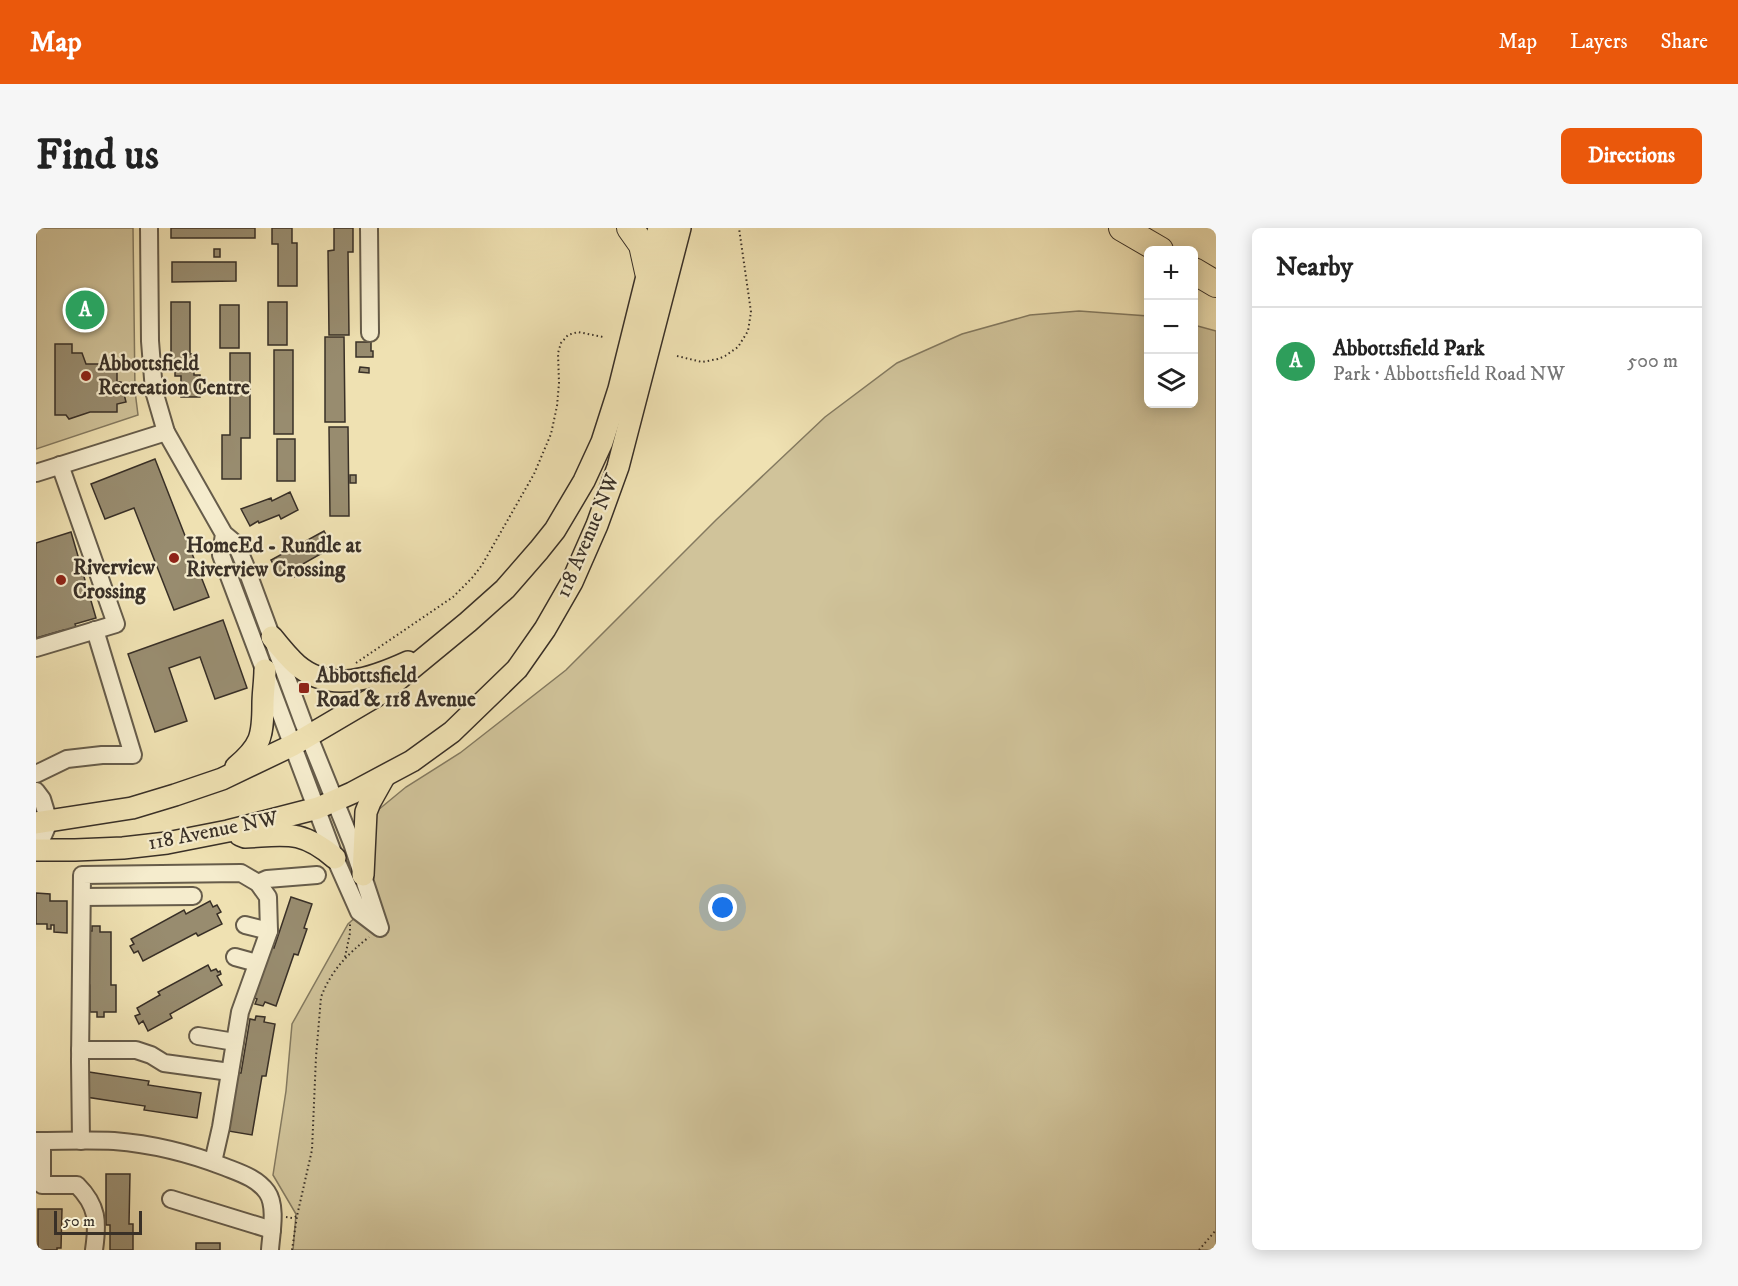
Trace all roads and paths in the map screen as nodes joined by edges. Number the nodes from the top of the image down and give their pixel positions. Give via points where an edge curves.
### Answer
1 (149, 228) edge
2 (369, 228) edge
3 (630, 228) edge
4 (659, 228) edge
5 (680, 228) edge
6 (739, 228) edge
7 (1122, 228) edge
8 (1153, 246) edge
9 (648, 272) junction
10 (1198, 273) edge
11 (1216, 284) edge
12 (370, 333) dead end
13 (603, 337) dead end
14 (677, 356) dead end
15 (166, 432) junction
16 (60, 465) junction
17 (36, 473) edge
18 (224, 534) junction
19 (95, 630) junction
20 (272, 638) junction
21 (36, 648) edge
22 (428, 654) junction
23 (351, 666) dead end
24 (266, 670) junction
25 (330, 689) dead end
26 (321, 710) dead end
27 (302, 741) junction
28 (36, 774) edge
29 (384, 777) junction
30 (222, 779) junction
31 (36, 791) edge
32 (326, 804) junction
33 (43, 822) edge
34 (228, 831) junction
35 (36, 847) edge
36 (335, 858) junction
37 (109, 874) junction
38 (317, 875) dead end
39 (363, 875) junction
40 (258, 883) junction
41 (193, 896) dead end
42 (82, 897) junction
43 (109, 897) junction
44 (245, 925) dead end
45 (380, 928) junction
46 (269, 931) junction
47 (235, 957) dead end
48 (257, 963) junction
49 (198, 1036) dead end
50 (235, 1042) junction
51 (80, 1050) junction
52 (230, 1072) junction
53 (39, 1142) edge
54 (81, 1142) junction
55 (213, 1162) junction
56 (39, 1185) edge
57 (171, 1199) dead end
58 (272, 1230) junction
59 (1216, 1230) edge
60 (94, 1250) edge
61 (270, 1250) edge
62 (292, 1250) edge
63 (1199, 1250) edge

1 - 15 street via 153,381
2 - 12 street
3 - 9 highway via 642,245
4 - 9 main road, 118 Avenue NW
5 - 29 main road, 118 Avenue NW via 618,467 572,582 517,669 452,732
6 - 14 path via 752,312 748,331 732,352 718,359 702,362
7 - 8 highway
9 - 22 main road, 118 Avenue NW via 610,419 568,509 505,589
10 - 11 highway
13 - 23 path via 578,332 561,343 559,394 551,434 534,474 477,571 453,597
15 - 16 street
15 - 18 street
16 - 17 street
16 - 19 street via 116,624
18 - 20 street via 236,544
18 - 24 street via 221,555
19 - 21 street
19 - 28 street via 133,755 67,759
20 - 22 main road via 309,674 333,682 367,678
20 - 27 street
22 - 27 main road, 118 Avenue NW via 383,692
24 - 27 street
24 - 30 main road via 261,738 249,756
25 - 26 path
27 - 30 main road, 118 Avenue NW
27 - 32 street
29 - 32 main road, 118 Avenue NW
29 - 39 main road via 366,812
30 - 33 main road, 118 Avenue NW via 132,808
31 - 33 street via 42,799
32 - 34 main road, 118 Avenue NW
32 - 36 street
32 - 39 street
33 - 35 street via 42,838
34 - 35 main road, 118 Avenue NW via 123,848
34 - 36 main road via 245,837 300,837 317,843
36 - 45 street via 359,912
37 - 40 street via 241,873
37 - 42 street via 82,875
37 - 43 street
38 - 40 street
39 - 45 street
40 - 46 street via 268,897
41 - 43 street
42 - 43 street
42 - 51 street
44 - 46 street
45 - 62 path via 345,957 321,997 312,1150
46 - 48 street
47 - 48 street
48 - 50 street via 240,1012
49 - 50 street
50 - 52 street
51 - 52 street via 136,1050 164,1063
51 - 54 street
52 - 55 street
53 - 54 street
53 - 56 street
54 - 55 street via 157,1146
55 - 58 street via 250,1177 269,1193
56 - 60 street via 77,1185 88,1196 95,1211
57 - 58 street
58 - 61 street
59 - 63 path

